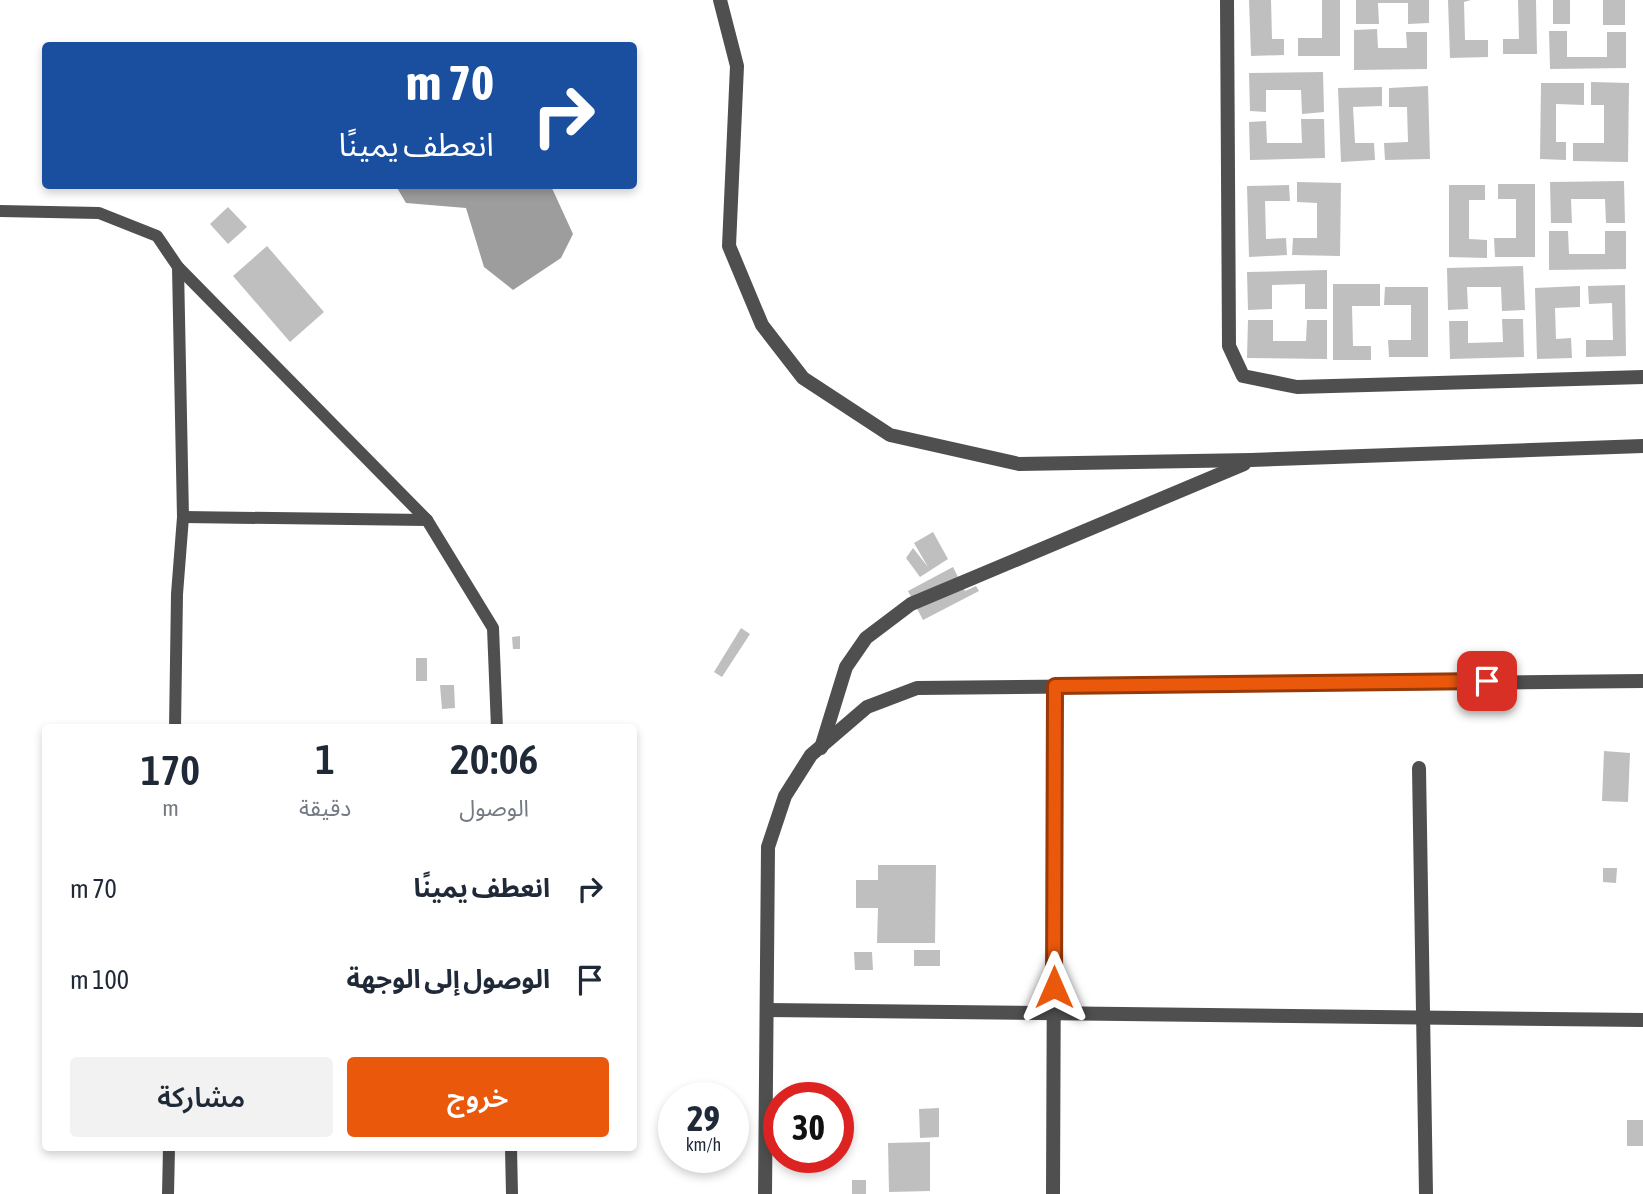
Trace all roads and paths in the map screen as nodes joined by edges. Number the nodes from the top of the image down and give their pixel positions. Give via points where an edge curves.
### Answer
1 (720, 0) edge
2 (1227, 0) edge
3 (0, 211) edge
4 (178, 267) junction
5 (1643, 377) edge
6 (1643, 446) edge
7 (1251, 460) junction
8 (183, 517) junction
9 (427, 520) junction
10 (1643, 681) edge
11 (1055, 686) junction
12 (175, 724) edge
13 (497, 724) edge
14 (821, 748) junction
15 (1419, 768) dead end
16 (767, 1010) junction
17 (1054, 1014) junction
18 (1423, 1019) junction
19 (1643, 1020) edge
20 (169, 1151) edge
21 (511, 1151) edge
22 (168, 1194) edge
23 (512, 1194) edge
24 (765, 1194) edge
25 (1053, 1194) edge
26 (1426, 1194) edge

1 - 7 street via 737,65 729,246 762,326 803,378 890,435 1019,464
2 - 5 street via 1229,346 1243,376 1297,387
3 - 4 lane via 99,213 157,236
4 - 8 lane
4 - 9 lane
6 - 7 street
7 - 14 street via 911,604 866,638 846,667
8 - 9 lane
8 - 12 lane
9 - 13 lane via 493,628
10 - 11 street
11 - 14 street via 917,688 867,707
11 - 17 street
14 - 16 street via 811,755 785,796 768,847
15 - 18 street
16 - 17 street
16 - 24 street
17 - 18 street
17 - 25 street
18 - 19 street
18 - 26 street
20 - 22 lane
21 - 23 lane

